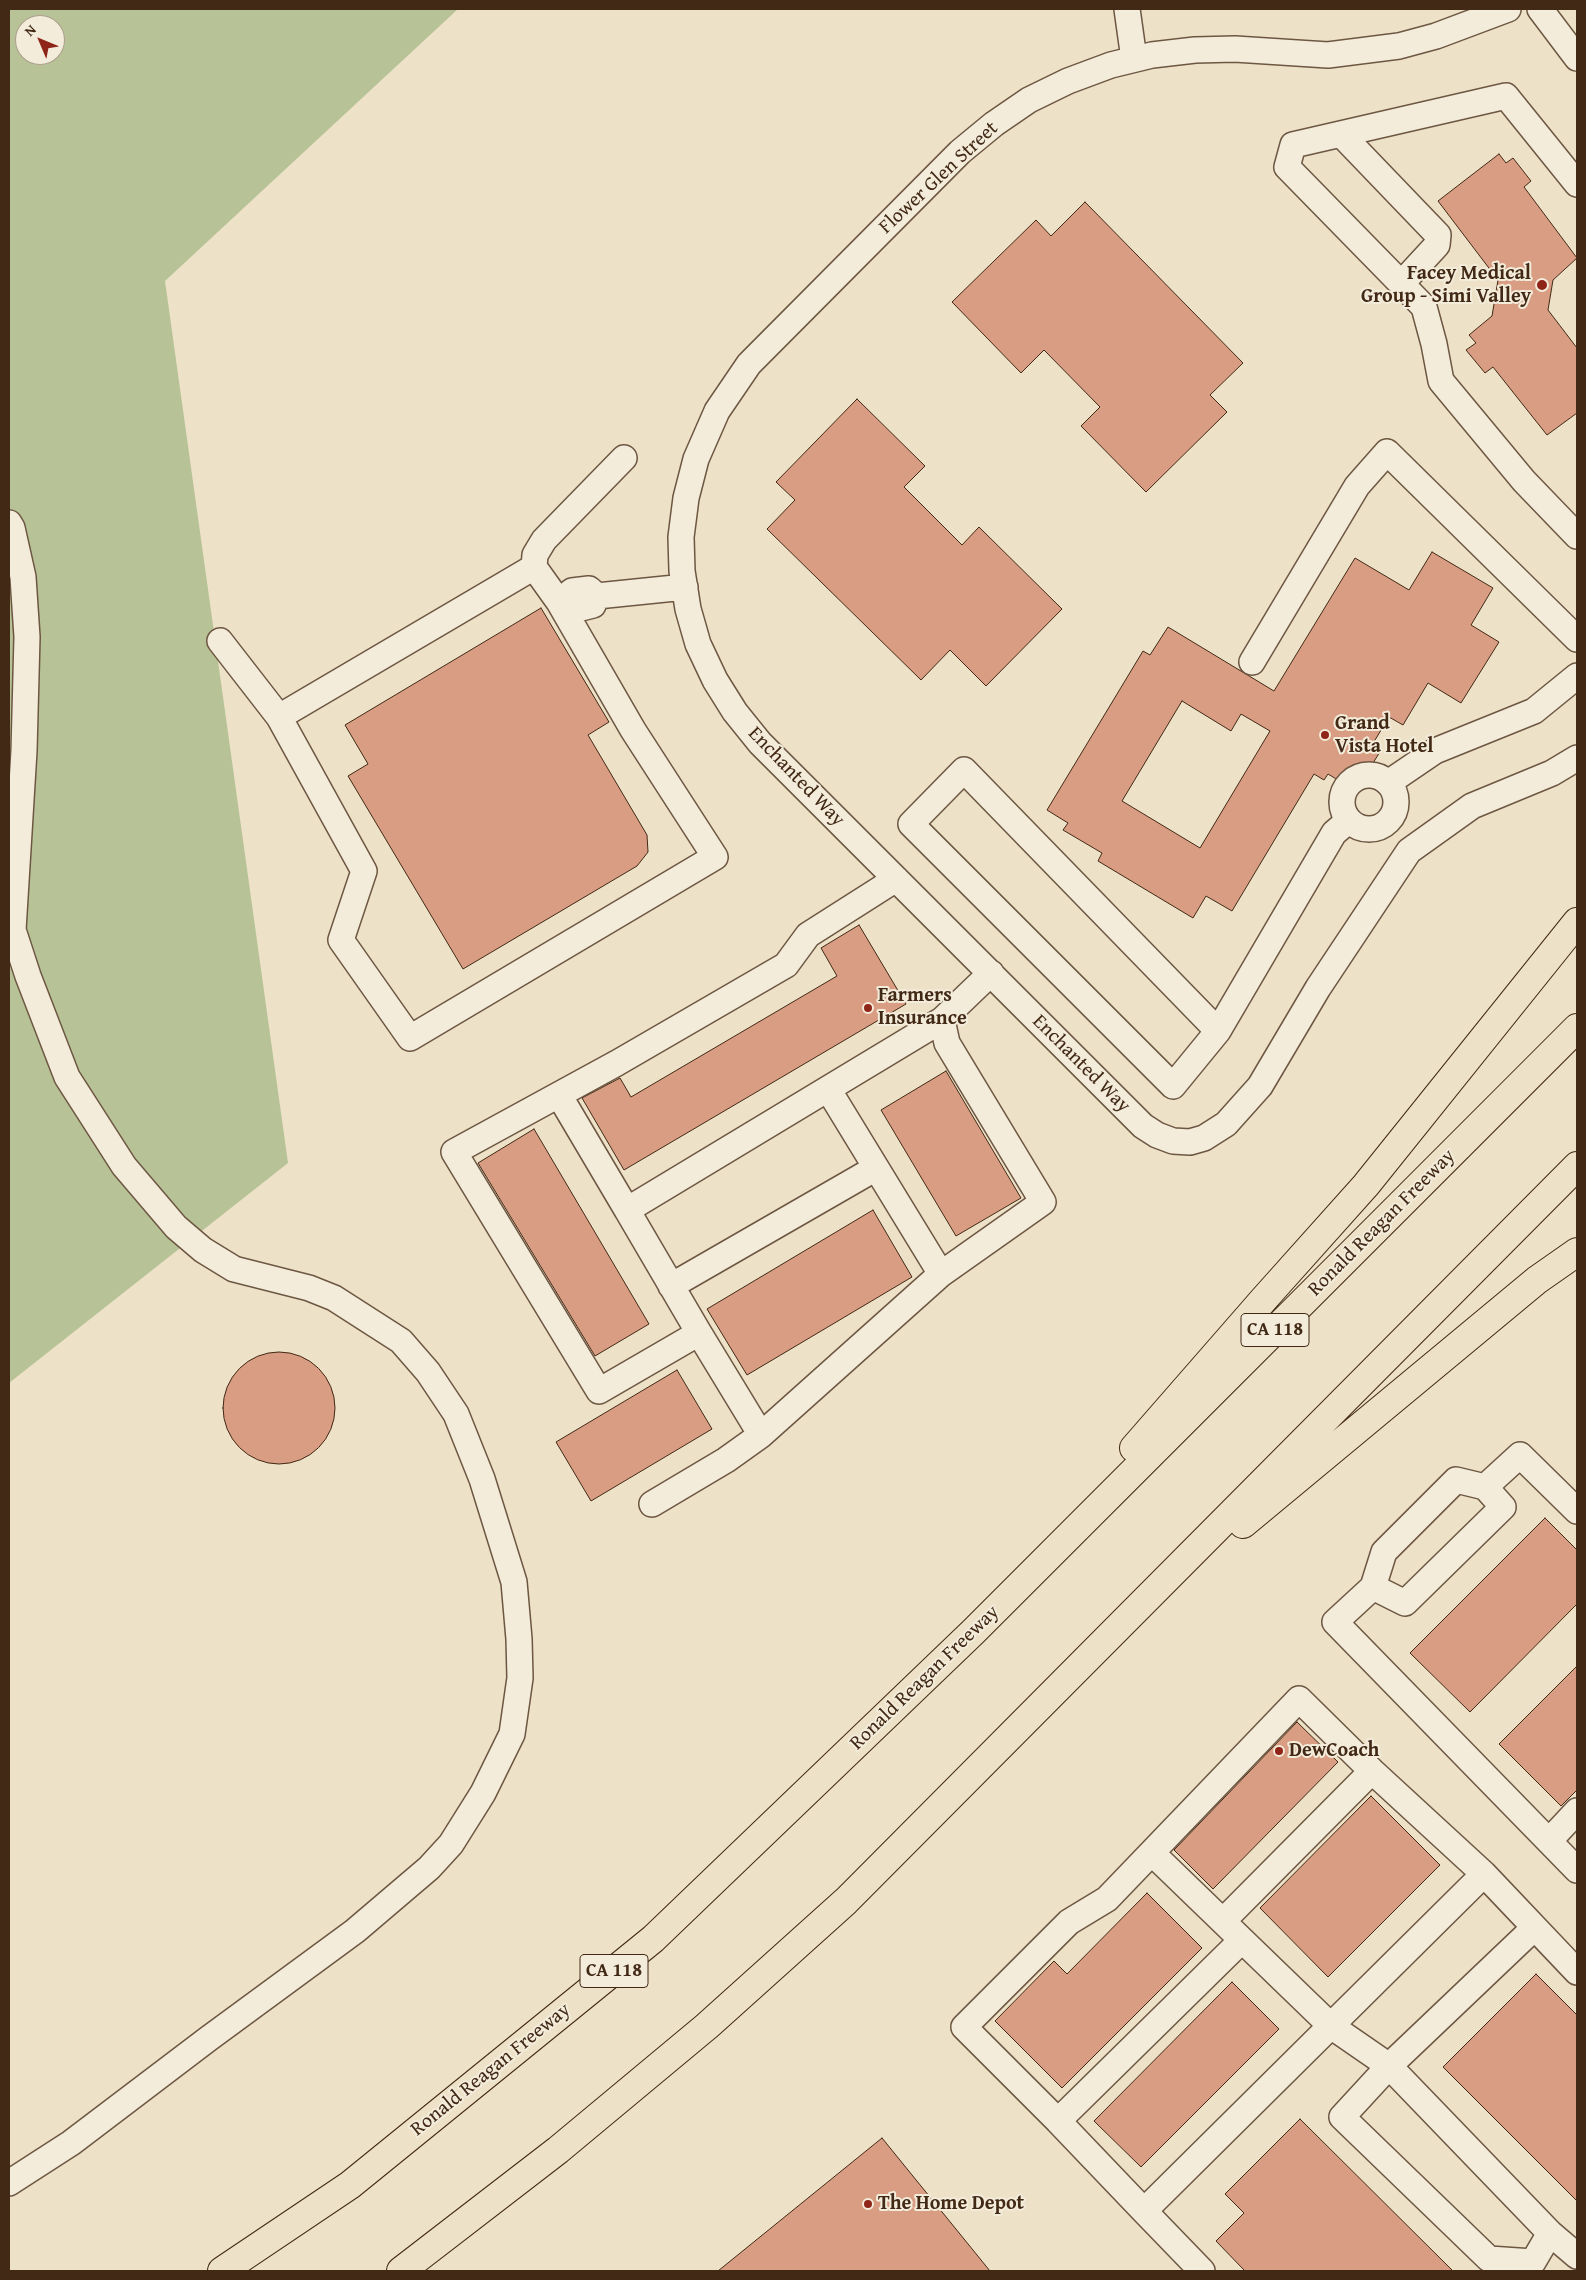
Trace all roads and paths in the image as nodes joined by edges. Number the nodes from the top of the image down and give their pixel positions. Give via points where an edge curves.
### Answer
1 (1127, 9) edge
2 (1508, 9) edge
3 (1540, 9) edge
4 (1577, 58) edge
5 (1134, 59) junction
6 (1341, 134) junction
7 (1577, 184) edge
8 (1401, 284) junction
9 (624, 458) dead end
10 (684, 516) joint
11 (9, 523) edge
12 (1577, 536) edge
13 (534, 567) junction
14 (684, 587) junction
15 (559, 602) junction
16 (1577, 639) edge
17 (220, 641) dead end
18 (1252, 662) dead end
19 (1577, 676) edge
20 (279, 717) junction
21 (1577, 758) edge
22 (1388, 783) junction
23 (1348, 821) junction
24 (1388, 822) junction
25 (1409, 851) junction
26 (896, 879) junction
27 (1577, 922) edge
28 (991, 973) junction
29 (942, 1020) junction
30 (1577, 1028) edge
31 (1218, 1032) junction
32 (828, 1089) junction
33 (559, 1095) junction
34 (1577, 1166) edge
35 (876, 1168) junction
36 (627, 1210) junction
37 (1577, 1252) edge
38 (942, 1274) junction
39 (671, 1286) junction
40 (699, 1333) junction
41 (761, 1435) junction
42 (1485, 1487) junction
43 (652, 1504) dead end
44 (1577, 1510) edge
45 (1373, 1588) junction
46 (973, 1632) junction
47 (1096, 1648) junction
48 (1372, 1772) junction
49 (1577, 1811) edge
50 (1549, 1841) junction
51 (1152, 1853) junction
52 (1577, 1870) edge
53 (1484, 1874) junction
54 (1223, 1921) junction
55 (1534, 1928) junction
56 (1242, 1940) junction
57 (1577, 1972) edge
58 (1330, 2026) junction
59 (1389, 2066) junction
60 (1058, 2122) junction
61 (9, 2183) edge
62 (1144, 2211) junction
63 (1550, 2233) junction
64 (1577, 2256) edge
65 (1534, 2268) edge
66 (222, 2271) edge
67 (401, 2271) edge
68 (1202, 2271) edge

1 - 5 street
2 - 5 street, Flower Glen Street via 1399,46 1328,56 1195,50
3 - 4 street
5 - 10 street, Flower Glen Street via 1068,81 1029,100 994,124 960,152 749,364 717,411 696,459
6 - 7 street via 1506,96
6 - 8 street via 1438,235 1437,245
6 - 8 street via 1293,145 1287,167
8 - 12 street via 1424,307 1441,381 1524,482
9 - 13 street via 544,540 535,555
10 - 14 street, Enchanted Way
11 - 61 street via 23,577 28,637 13,930 68,1077 124,1166 176,1227 204,1250 234,1268 334,1298 401,1340 428,1372 456,1414 482,1479 514,1582 520,1678 512,1734 484,1793 451,1844 429,1868 348,1937 71,2144
13 - 15 street
13 - 20 street
14 - 15 street via 597,596 593,605 573,610
14 - 26 street, Enchanted Way via 698,644 735,712 760,743
15 - 20 street via 633,730 715,857 410,1038 341,940 364,871
16 - 18 street via 1386,452 1357,486
17 - 20 street
19 - 22 street via 1534,711 1435,751
21 - 25 street, Enchanted Way via 1472,806
22 - 23 street via 1372,775 1353,779 1342,794 1341,804
22 - 24 street via 1396,798 1393,815
23 - 24 street via 1363,830 1372,830
23 - 31 street via 1334,833
24 - 25 street
25 - 28 street, Enchanted Way via 1318,988 1260,1086 1226,1124 1204,1138 1190,1142 1172,1141 1143,1126
26 - 28 street, Enchanted Way
26 - 33 street via 808,935 786,965
27 - 46 highway via 1366,1186
28 - 29 street
29 - 32 street
29 - 38 street via 946,1042 1043,1202
30 - 46 highway, Ronald Reagan Freeway / CA 118
31 - 31 street via 964,770 911,824 1173,1086
32 - 35 street
32 - 36 street
33 - 36 street
33 - 40 street via 454,1152 599,1391
34 - 47 highway
35 - 38 street
35 - 39 street
36 - 39 street
37 - 47 highway via 1537,1280
38 - 41 street
39 - 40 street
40 - 41 street
41 - 43 street
42 - 44 street via 1520,1455
42 - 45 street via 1456,1480 1384,1552
42 - 45 street via 1503,1507 1405,1603
45 - 50 street via 1335,1622
46 - 66 highway, Ronald Reagan Freeway / CA 118 via 653,1939 350,2185
47 - 67 highway via 846,1901 707,2026 558,2150
48 - 51 street via 1299,1699
48 - 53 street
48 - 54 street
49 - 50 street
50 - 52 street
51 - 54 street
51 - 60 street via 1107,1899 1069,1922 964,2027
53 - 55 street
53 - 58 street
54 - 56 street
55 - 57 street
55 - 59 street
56 - 58 street
56 - 60 street
58 - 59 street
58 - 62 street
59 - 63 street
59 - 65 street via 1342,2117 1489,2259
60 - 62 street
62 - 68 street
63 - 64 street
63 - 65 street

